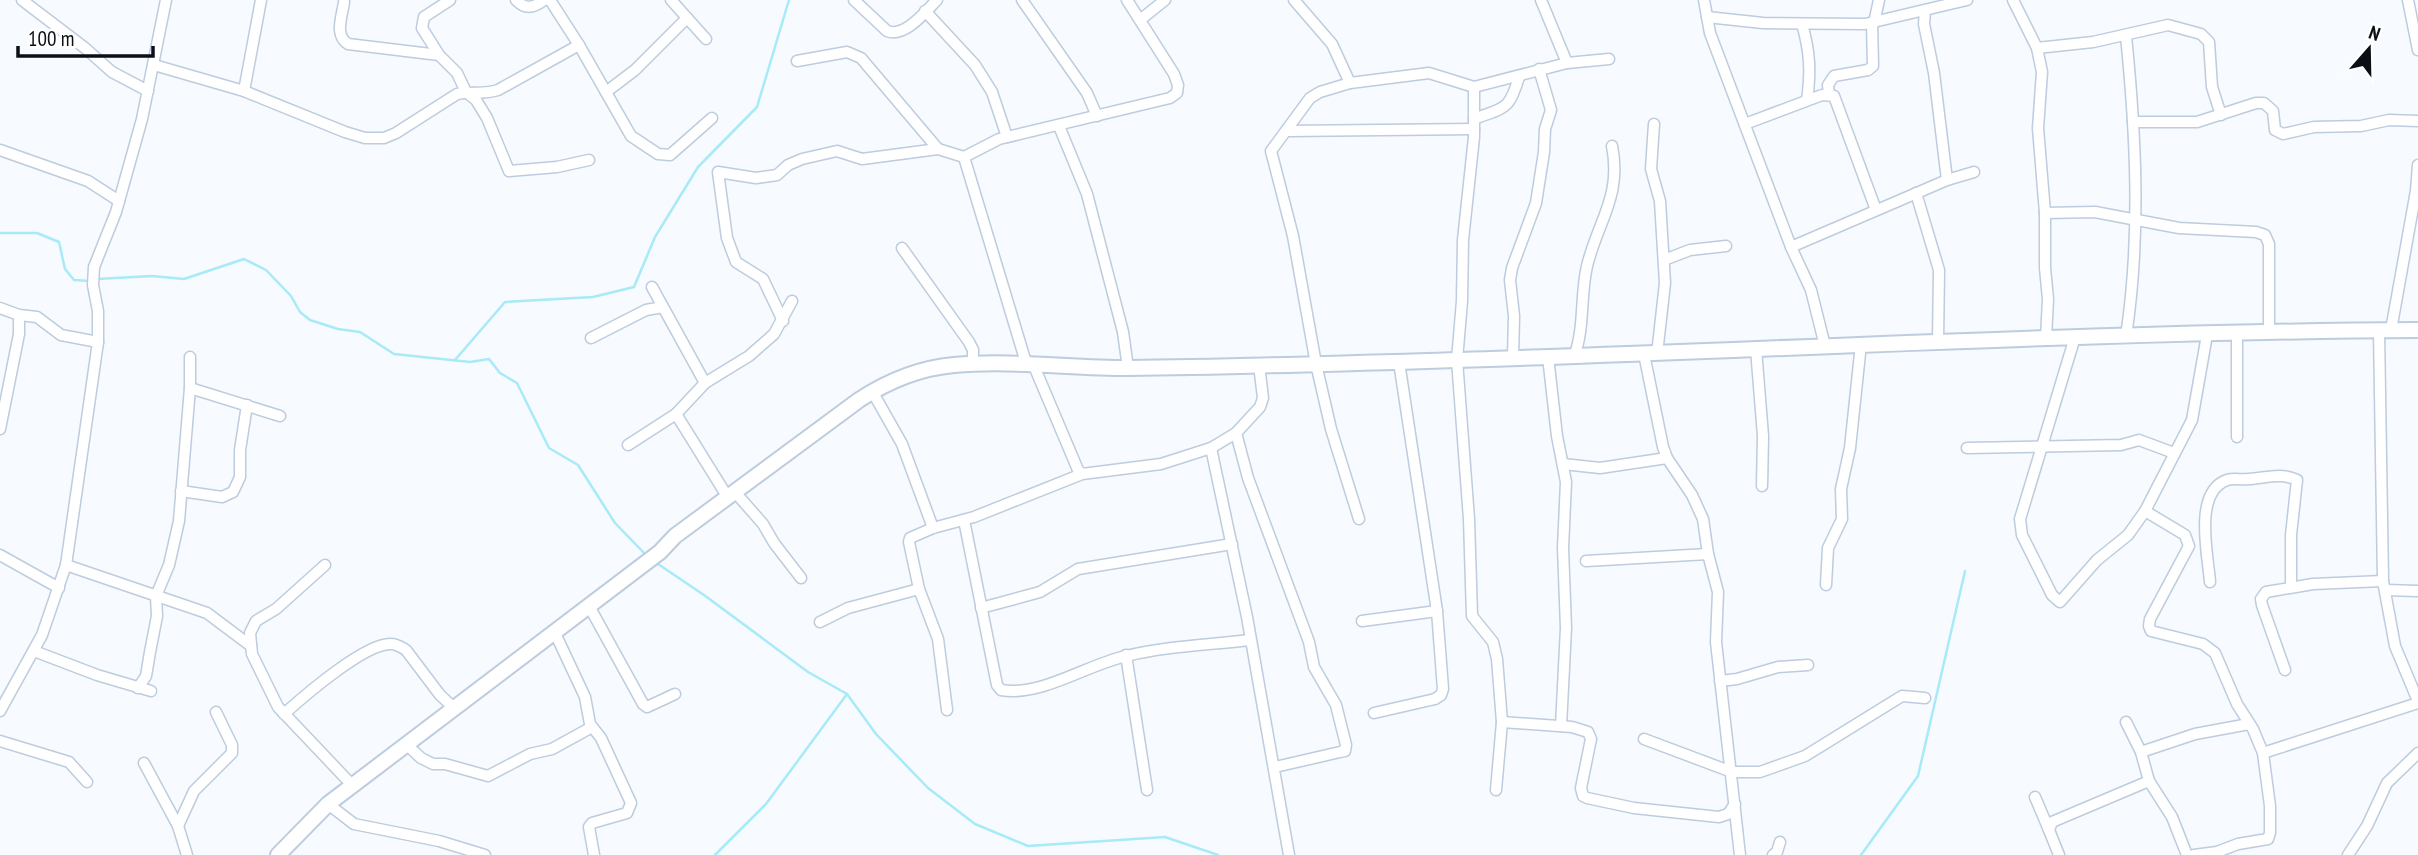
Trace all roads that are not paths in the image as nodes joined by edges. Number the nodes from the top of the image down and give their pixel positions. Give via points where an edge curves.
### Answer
1 (22, 0) edge
2 (166, 0) edge
3 (261, 0) edge
4 (449, 0) edge
5 (516, 0) edge
6 (544, 0) edge
7 (550, 0) edge
8 (854, 0) edge
9 (937, 0) edge
10 (1022, 0) edge
11 (1127, 0) edge
12 (1165, 0) edge
13 (1541, 0) edge
14 (1704, 0) edge
15 (1879, 0) edge
16 (1967, 0) edge
17 (2014, 0) edge
18 (2408, 0) edge
19 (673, 1) edge
20 (1297, 1) edge
21 (344, 2) dead end
22 (1925, 10) junction
23 (925, 11) junction
24 (1707, 17) junction
25 (687, 18) junction
26 (1140, 20) junction
27 (1873, 23) junction
28 (1802, 24) junction
29 (2126, 36) junction
30 (706, 39) dead end
31 (579, 45) junction
32 (2037, 48) junction
33 (2418, 50) edge
34 (439, 55) junction
35 (1609, 59) dead end
36 (797, 61) dead end
37 (1567, 63) junction
38 (154, 65) junction
39 (1539, 69) junction
40 (1519, 77) junction
41 (1811, 77) junction
42 (1350, 83) junction
43 (1474, 87) junction
44 (148, 91) junction
45 (244, 91) junction
46 (466, 92) junction
47 (606, 92) junction
48 (1825, 94) junction
49 (1807, 100) junction
50 (2221, 115) junction
51 (1097, 116) junction
52 (712, 118) dead end
53 (2418, 121) edge
54 (2133, 122) junction
55 (1474, 124) junction
56 (1654, 124) dead end
57 (1745, 124) junction
58 (1059, 126) junction
59 (1287, 131) junction
60 (1007, 137) junction
61 (1612, 146) dead end
62 (938, 149) junction
63 (0, 150) edge
64 (964, 157) junction
65 (589, 160) dead end
66 (2418, 165) edge
67 (1974, 172) dead end
68 (1947, 180) junction
69 (1916, 193) junction
70 (119, 201) junction
71 (1876, 211) junction
72 (2045, 213) junction
73 (2134, 220) junction
74 (2413, 231) edge
75 (1726, 246) dead end
76 (1791, 247) junction
77 (901, 248) dead end
78 (1664, 260) junction
79 (652, 287) dead end
80 (792, 301) dead end
81 (663, 307) junction
82 (0, 308) edge
83 (19, 315) junction
84 (783, 321) junction
85 (2385, 330) junction
86 (2418, 330) edge
87 (2269, 333) junction
88 (2237, 334) junction
89 (2207, 335) junction
90 (2126, 336) junction
91 (2075, 337) junction
92 (591, 338) dead end
93 (2046, 338) junction
94 (98, 342) junction
95 (1938, 342) junction
96 (1861, 345) junction
97 (1825, 346) junction
98 (1756, 349) junction
99 (1651, 354) junction
100 (190, 356) dead end
101 (1548, 357) junction
102 (1574, 357) junction
103 (1513, 358) junction
104 (1457, 360) junction
105 (1399, 362) junction
106 (973, 364) junction
107 (1316, 364) junction
108 (1259, 365) junction
109 (1030, 366) junction
110 (1128, 368) junction
111 (705, 383) junction
112 (190, 388) junction
113 (872, 391) junction
114 (247, 405) junction
115 (676, 414) junction
116 (280, 416) dead end
117 (0, 429) edge
118 (1236, 433) junction
119 (2237, 437) dead end
120 (628, 445) dead end
121 (2042, 446) junction
122 (1210, 448) junction
123 (1967, 448) dead end
124 (2174, 453) junction
125 (1667, 458) junction
126 (1563, 464) junction
127 (1082, 474) junction
128 (1762, 486) dead end
129 (181, 491) junction
130 (731, 494) junction
131 (2145, 511) junction
132 (1359, 519) dead end
133 (964, 520) junction
134 (933, 528) junction
135 (1232, 544) junction
136 (2207, 544) junction
137 (2189, 546) junction
138 (1708, 554) junction
139 (0, 555) edge
140 (1586, 561) dead end
141 (66, 565) junction
142 (326, 565) dead end
143 (801, 578) dead end
144 (2210, 582) dead end
145 (1826, 585) dead end
146 (2385, 585) junction
147 (2291, 586) junction
148 (59, 588) junction
149 (919, 589) junction
150 (2418, 591) edge
151 (156, 596) junction
152 (589, 606) junction
153 (981, 608) junction
154 (1437, 611) junction
155 (1362, 621) dead end
156 (820, 622) dead end
157 (555, 633) junction
158 (1250, 639) junction
159 (251, 646) junction
160 (34, 651) junction
161 (1126, 656) junction
162 (1808, 665) dead end
163 (2285, 670) dead end
164 (1720, 681) junction
165 (138, 688) junction
166 (151, 691) dead end
167 (675, 694) dead end
168 (1925, 698) dead end
169 (2418, 702) edge
170 (454, 708) junction
171 (947, 710) dead end
172 (0, 711) edge
173 (216, 712) dead end
174 (1374, 713) dead end
175 (284, 714) junction
176 (1502, 722) junction
177 (2126, 722) dead end
178 (2249, 724) junction
179 (1561, 726) junction
180 (592, 727) junction
181 (1644, 739) dead end
182 (0, 741) edge
183 (406, 744) junction
184 (2141, 752) junction
185 (2263, 753) junction
186 (2418, 753) edge
187 (144, 763) dead end
188 (1275, 767) junction
189 (1732, 772) junction
190 (2149, 780) junction
191 (87, 782) dead end
192 (352, 785) junction
193 (1147, 790) dead end
194 (1496, 790) dead end
195 (2035, 797) dead end
196 (328, 803) junction
197 (1735, 803) junction
198 (178, 826) junction
199 (2049, 830) junction
200 (1780, 842) dead end
201 (187, 855) edge
202 (278, 855) edge
203 (485, 855) edge
204 (594, 855) edge
205 (1289, 855) edge
206 (1740, 855) edge
207 (1773, 855) edge
208 (2059, 855) edge
209 (2187, 855) edge
210 (2194, 855) edge
211 (2348, 855) edge

1 - 44 street via 121,78
2 - 38 street
3 - 45 street
4 - 34 street via 422,22
5 - 6 street via 530,7
7 - 31 street
8 - 23 street via 893,34
9 - 23 street
10 - 51 street via 1087,93
11 - 26 street
12 - 26 street
13 - 37 street
14 - 24 street
15 - 27 street
16 - 22 street
17 - 32 street
18 - 33 street
19 - 25 street
20 - 42 street via 1332,44
21 - 34 street via 339,34 348,44
22 - 27 street
22 - 68 street
23 - 60 street via 975,65 992,92
24 - 28 street
24 - 57 street
25 - 30 street
25 - 47 street
26 - 51 street via 1174,74 1177,93
27 - 28 street
27 - 48 street via 1873,66 1834,75
28 - 41 street
29 - 32 street
29 - 50 street via 2168,25 2206,38
29 - 54 street
31 - 46 street via 498,90
31 - 47 street
32 - 72 street via 2042,72 2038,128
34 - 46 street via 457,73
35 - 37 street
36 - 62 street via 847,52 861,58
37 - 39 street
38 - 44 street
38 - 45 street
39 - 40 street
39 - 103 street via 1551,110 1536,203 1511,268
40 - 43 street
40 - 55 street via 1511,101
41 - 48 street
41 - 49 street
42 - 43 street via 1429,73
42 - 59 street via 1311,98
43 - 55 street
44 - 70 street
45 - 46 street via 345,132 376,139 396,133 440,103
46 - 65 street via 487,118 509,171
47 - 52 street via 631,135 659,154 670,155
48 - 49 street
48 - 71 street via 1837,101
49 - 57 street
50 - 53 street via 2264,103 2273,111 2275,130 2283,134 2314,127
50 - 54 street via 2197,122
51 - 58 street
54 - 73 street
55 - 59 street
55 - 104 street
56 - 78 street via 1651,169 1660,201
57 - 76 street
58 - 60 street
58 - 110 street via 1087,194
59 - 107 street via 1271,151 1293,236
60 - 64 street
61 - 102 street via 1616,165 1610,202 1587,266 1580,340
62 - 64 street
62 - 84 street via 862,159 837,151 802,159 777,175 756,178 718,172 727,238 736,262 763,279
63 - 70 street via 89,181
64 - 109 street
66 - 74 street
67 - 68 street
68 - 69 street
69 - 71 street
69 - 95 street via 1939,270
70 - 94 street via 93,280
71 - 76 street
72 - 73 street via 2095,212
72 - 93 street
73 - 87 street via 2265,235 2269,244
73 - 90 street via 2134,285
74 - 85 street
75 - 78 street via 1690,250
76 - 97 street via 1817,305
77 - 106 street via 969,342
78 - 99 street via 1664,300
79 - 81 street
80 - 84 street
81 - 92 street via 646,310
81 - 111 street
82 - 83 street
83 - 94 street via 37,317 61,335
83 - 117 street
84 - 111 street via 749,356
85 - 86 main road
85 - 87 main road
85 - 146 street
87 - 88 main road
88 - 89 main road
88 - 119 street
89 - 90 main road
89 - 124 street via 2192,420
90 - 91 main road
91 - 93 main road
91 - 121 street
93 - 95 main road
94 - 141 street
95 - 96 main road
96 - 97 main road
96 - 145 street via 1840,496 1842,514 1828,548
97 - 98 main road
98 - 99 main road
98 - 128 street
99 - 102 main road
99 - 125 street
100 - 112 street
101 - 102 main road
101 - 103 main road
101 - 126 street
103 - 104 main road
104 - 105 main road
104 - 176 street via 1472,616 1496,650
105 - 107 main road
105 - 154 street
106 - 109 main road
106 - 113 main road via 916,372
107 - 108 main road
107 - 132 street
108 - 110 main road
108 - 118 street via 1260,407
109 - 110 main road
109 - 127 street
111 - 115 street
112 - 114 street
112 - 129 street
113 - 130 main road
113 - 134 street via 902,444
114 - 116 street
114 - 129 street via 240,477 233,492 222,497
115 - 120 street
115 - 130 street
118 - 122 street
118 - 188 street via 1248,478 1306,631 1314,667 1336,705 1346,745 1345,751
121 - 123 street
121 - 124 street via 2121,445 2139,440
121 - 131 street via 2020,519 2022,535 2052,595 2060,602 2097,559 2128,536
122 - 127 street via 1161,464
122 - 135 street
124 - 131 street
125 - 126 street via 1600,468
125 - 138 street via 1699,508
126 - 179 street via 1566,628
127 - 133 street
129 - 151 street via 169,565
130 - 143 street via 763,524
130 - 152 main road
131 - 137 street via 2185,535
133 - 134 street
133 - 153 street
134 - 149 street via 914,534 909,542
135 - 153 street via 1078,569 1040,592
135 - 158 street
136 - 137 street
136 - 144 street
136 - 147 street via 2204,517 2217,486 2228,480 2285,474 2297,480
137 - 178 street via 2149,626 2157,634 2209,647
138 - 140 street
138 - 164 street via 1718,592
139 - 148 street
141 - 148 street
141 - 151 street
142 - 159 street via 256,621 250,633
146 - 147 street
146 - 150 street
146 - 169 street via 2395,646
147 - 163 street via 2266,592 2261,599
148 - 160 street
149 - 156 street via 848,608
149 - 171 street via 938,639
151 - 159 street via 207,613
151 - 165 street via 146,676
152 - 157 main road
152 - 167 street via 643,704 652,705
153 - 161 street via 1001,690 1044,687 1087,667
154 - 155 street
154 - 174 street via 1441,695
157 - 170 main road
157 - 180 street via 585,697
158 - 161 street
158 - 188 street
159 - 175 street via 254,662
160 - 165 street
160 - 172 street
161 - 193 street
162 - 164 street
164 - 189 street
165 - 166 street
168 - 189 street via 1902,696 1794,760 1759,772
169 - 185 street
170 - 175 street via 406,650 388,643 324,679
170 - 183 main road
173 - 198 street via 232,753 194,791
175 - 192 street
176 - 179 street
176 - 194 street
177 - 184 street
178 - 184 street via 2195,734
178 - 185 street
179 - 197 street via 1591,736 1581,788 1587,798 1719,817 1728,814
180 - 183 street via 488,776 433,764
180 - 204 street via 631,803 627,813 589,827
181 - 189 street
182 - 191 street via 69,762
183 - 192 main road
184 - 190 street
185 - 210 street via 2270,806 2268,839
186 - 211 street via 2387,783
187 - 198 street
188 - 205 street
189 - 197 street
190 - 199 street via 2058,819
190 - 209 street via 2172,817
192 - 196 main road
195 - 199 street
196 - 202 main road
196 - 203 street via 354,824
197 - 206 street
198 - 201 street
199 - 208 street
200 - 207 street

